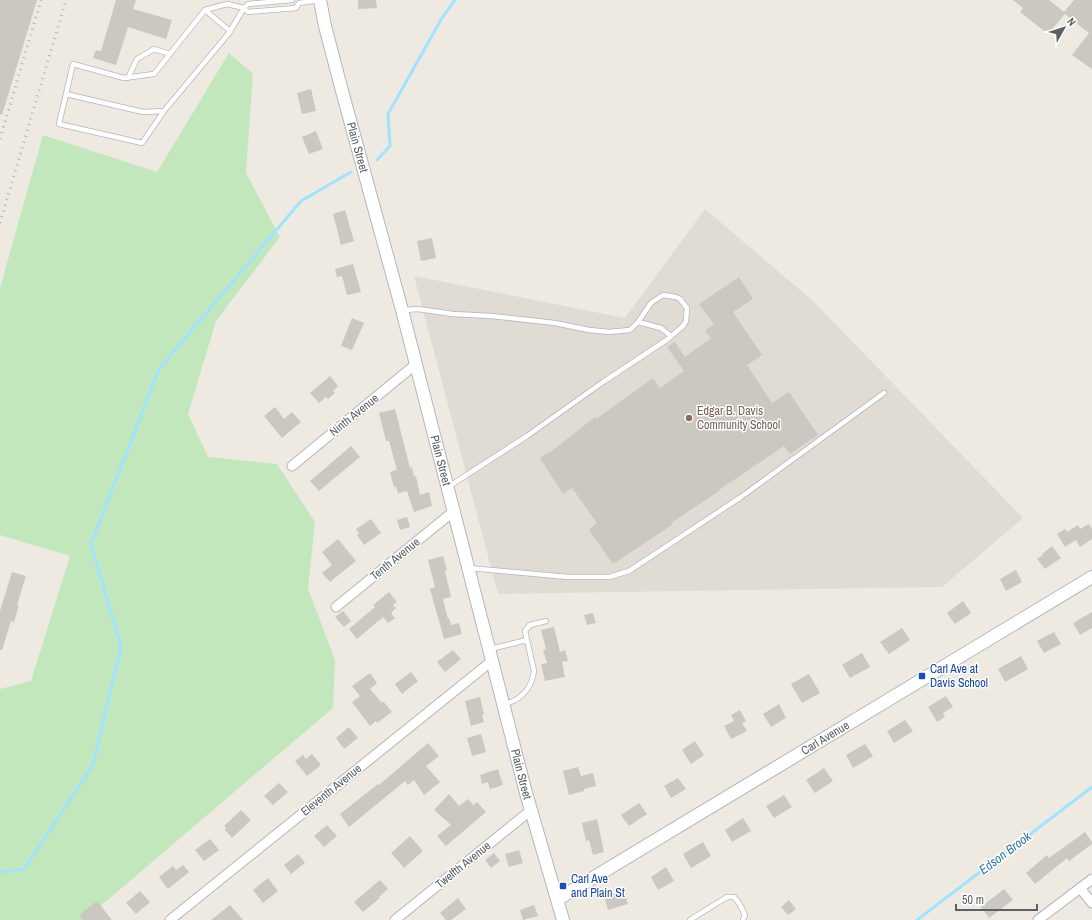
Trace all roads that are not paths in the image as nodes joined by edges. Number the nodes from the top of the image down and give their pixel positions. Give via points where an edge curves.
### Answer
1 (293, 0) edge
2 (320, 0) edge
3 (299, 3) junction
4 (244, 8) junction
5 (205, 10) junction
6 (230, 31) junction
7 (170, 54) junction
8 (128, 78) junction
9 (66, 94) junction
10 (164, 111) junction
11 (402, 310) junction
12 (638, 322) junction
13 (670, 336) junction
14 (416, 364) junction
15 (884, 393) dead end
16 (292, 466) dead end
17 (448, 487) junction
18 (454, 511) junction
19 (469, 568) junction
20 (1092, 577) edge
21 (336, 608) dead end
22 (546, 621) dead end
23 (527, 640) junction
24 (491, 654) junction
25 (503, 705) junction
26 (531, 810) junction
27 (1092, 879) edge
28 (1080, 888) junction
29 (558, 899) junction
30 (1092, 903) edge
31 (170, 920) edge
32 (395, 920) edge
33 (563, 920) edge
34 (690, 920) edge
35 (743, 920) edge
36 (1038, 920) edge

1 - 3 lane
1 - 4 lane via 248,4
2 - 3 lane
2 - 11 main road, Plain Street via 342,92
3 - 4 lane via 296,8 248,12
4 - 5 lane via 227,4
4 - 6 lane
5 - 6 lane
5 - 7 lane
6 - 10 lane
7 - 8 lane via 154,74
7 - 8 lane via 154,49 137,59
8 - 9 lane via 74,64
9 - 10 lane via 144,112
9 - 10 lane via 59,124 142,144
11 - 12 lane via 418,309 555,323 609,332 626,331
11 - 14 main road, Plain Street
12 - 13 lane via 661,328
12 - 13 lane via 646,308 658,297 676,297 687,308 687,317 683,326
13 - 17 lane via 527,436
14 - 16 street, Ninth Avenue
14 - 17 main road, Plain Street
15 - 19 lane via 741,497 630,571 609,577 568,577
17 - 18 main road, Plain Street
18 - 19 main road, Plain Street
18 - 21 street, Tenth Avenue
19 - 24 main road, Plain Street
20 - 29 main road, Carl Avenue
22 - 23 lane via 530,625 525,631
23 - 24 lane
23 - 25 lane via 533,677 520,697
24 - 25 main road, Plain Street
24 - 31 street, Eleventh Avenue
25 - 26 main road, Plain Street
26 - 29 main road, Plain Street
26 - 32 street, Twelfth Avenue
27 - 28 street
28 - 30 street
28 - 36 street
29 - 33 main road, Plain Street
34 - 35 lane via 727,897 734,897 745,914

